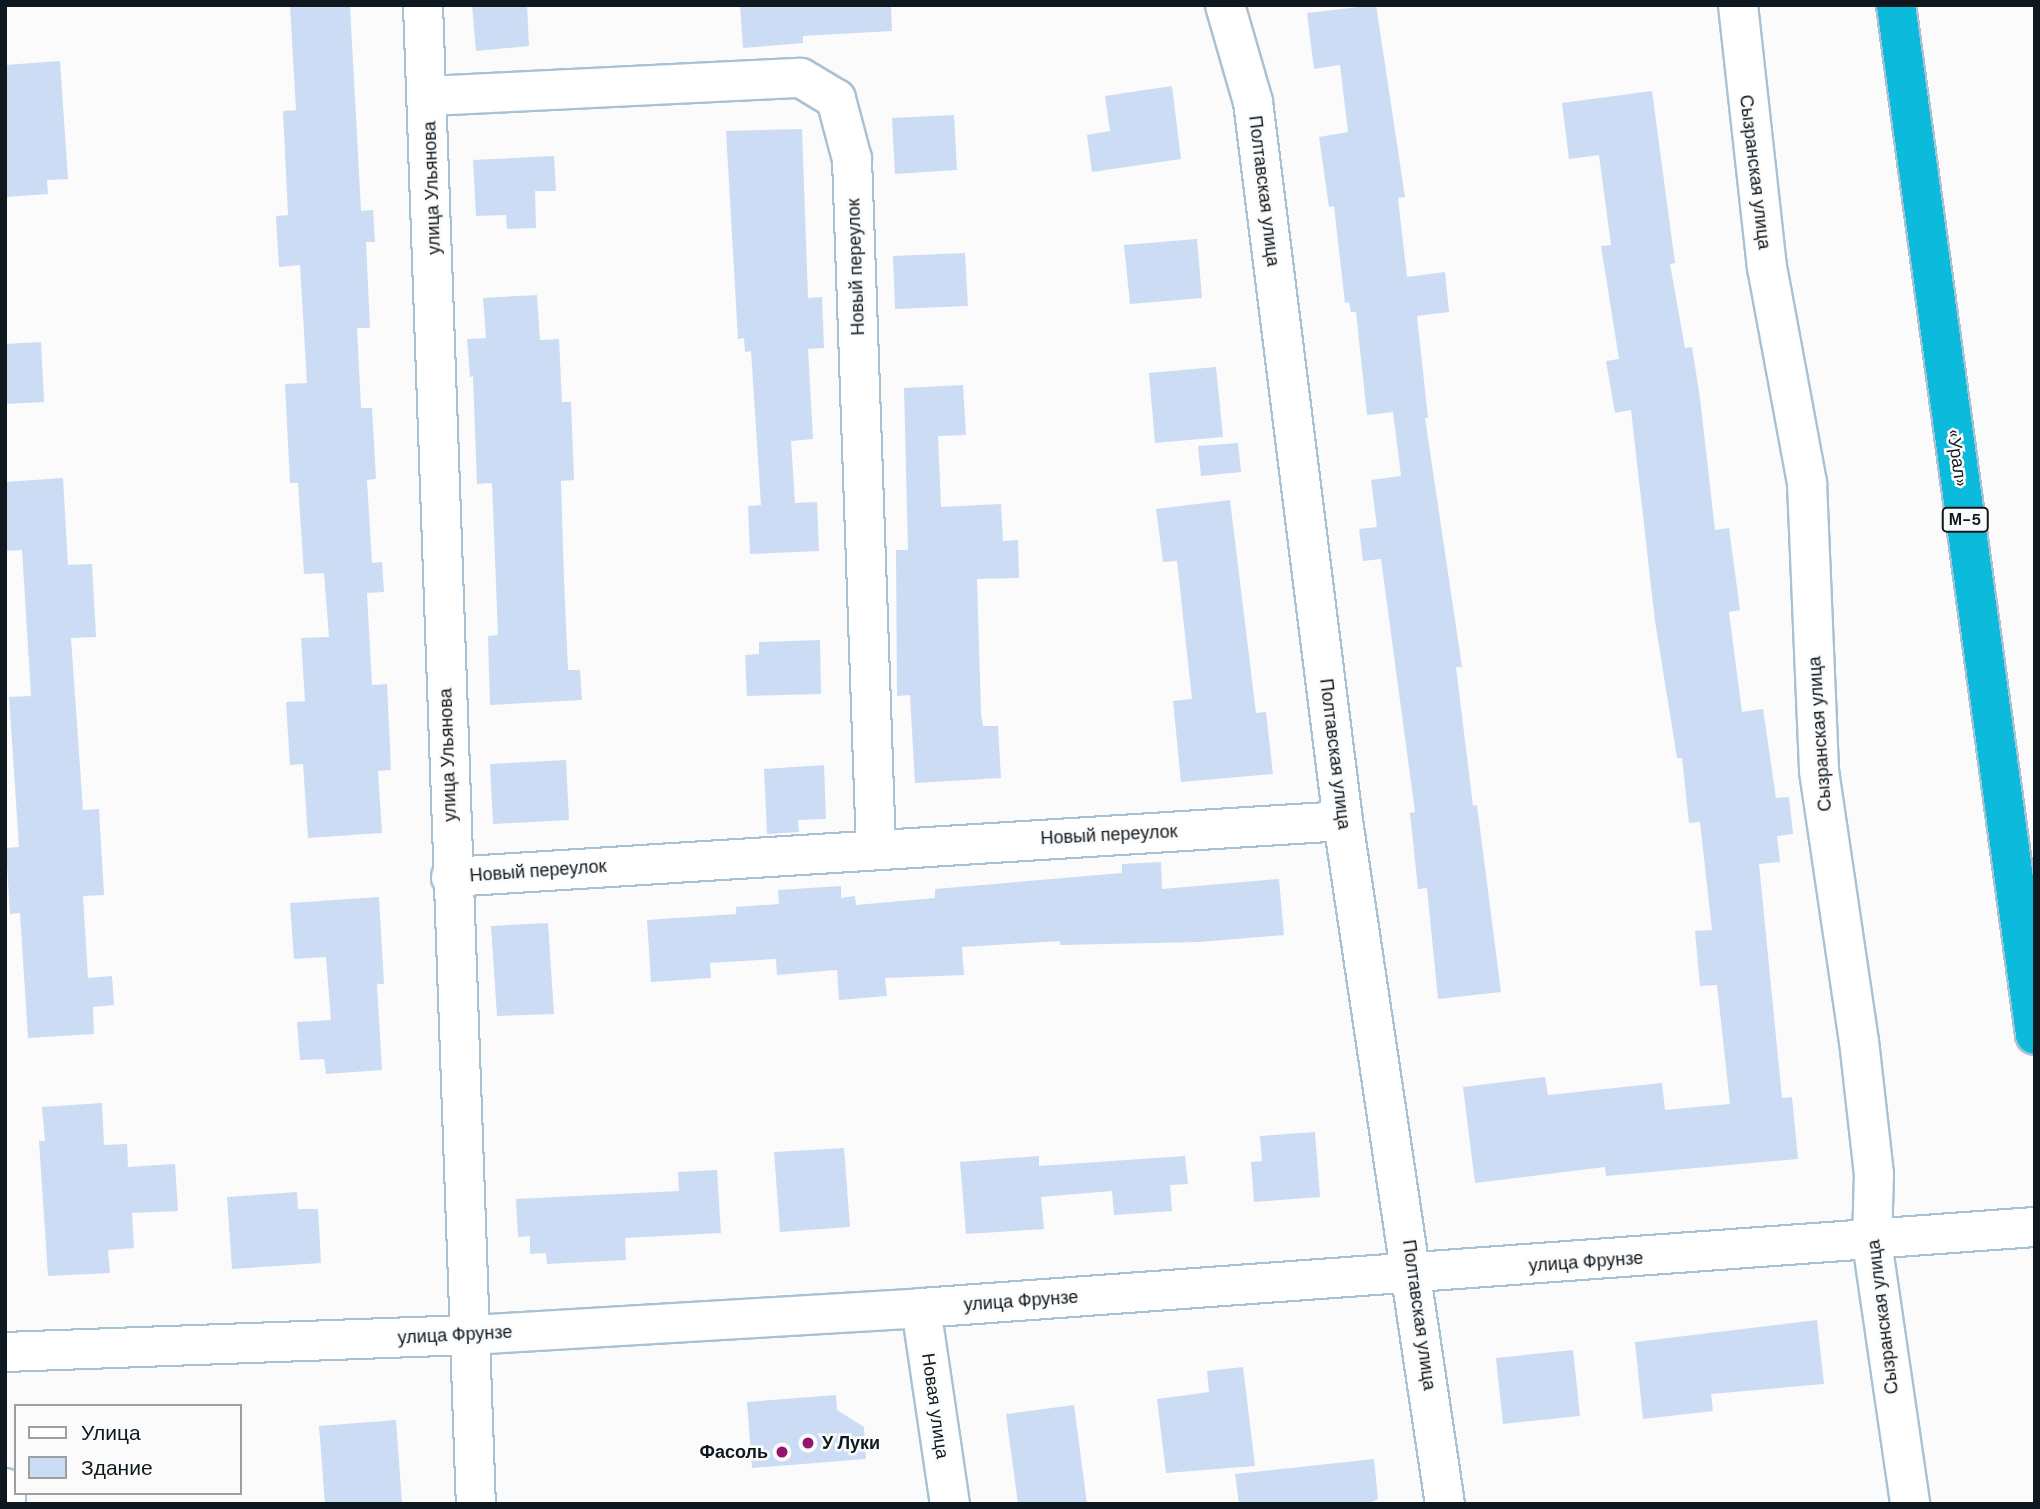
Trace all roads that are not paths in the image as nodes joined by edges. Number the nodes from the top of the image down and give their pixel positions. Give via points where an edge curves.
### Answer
1 (423, 5) edge
2 (1225, 5) edge
3 (1738, 5) edge
4 (1896, 5) edge
5 (429, 96) junction
6 (1343, 821) junction
7 (876, 849) junction
8 (451, 877) junction
9 (2025, 890) edge
10 (2035, 1035) edge
11 (2035, 1227) edge
12 (1872, 1242) junction
13 (1413, 1273) junction
14 (921, 1308) junction
15 (471, 1335) junction
16 (5, 1352) edge
17 (5, 1488) edge
18 (6, 1504) edge
19 (476, 1504) edge
20 (950, 1504) edge
21 (1445, 1504) edge
22 (1910, 1504) edge

1 - 5 street, улица Ульянова
2 - 6 street, Полтавская улица via 1253,102
3 - 12 street, Сызранская улица via 1767,267 1807,483 1818,771 1874,1174
4 - 9 highway, «Урал» / М-5
5 - 7 street, Новый переулок via 802,78 836,99 852,159
5 - 8 street, улица Ульянова
6 - 7 street, Новый переулок
6 - 13 street, Полтавская улица
7 - 8 street, Новый переулок
8 - 15 street, улица Ульянова
9 - 10 highway, «Урал» / М-5
11 - 12 street, улица Фрунзе
12 - 13 street, улица Фрунзе
12 - 22 street, Сызранская улица
13 - 14 street, улица Фрунзе
13 - 21 street, Полтавская улица
14 - 15 street, улица Фрунзе
14 - 20 street, Новая улица
15 - 16 street, улица Фрунзе
15 - 19 street, улица Ульянова
17 - 18 street

